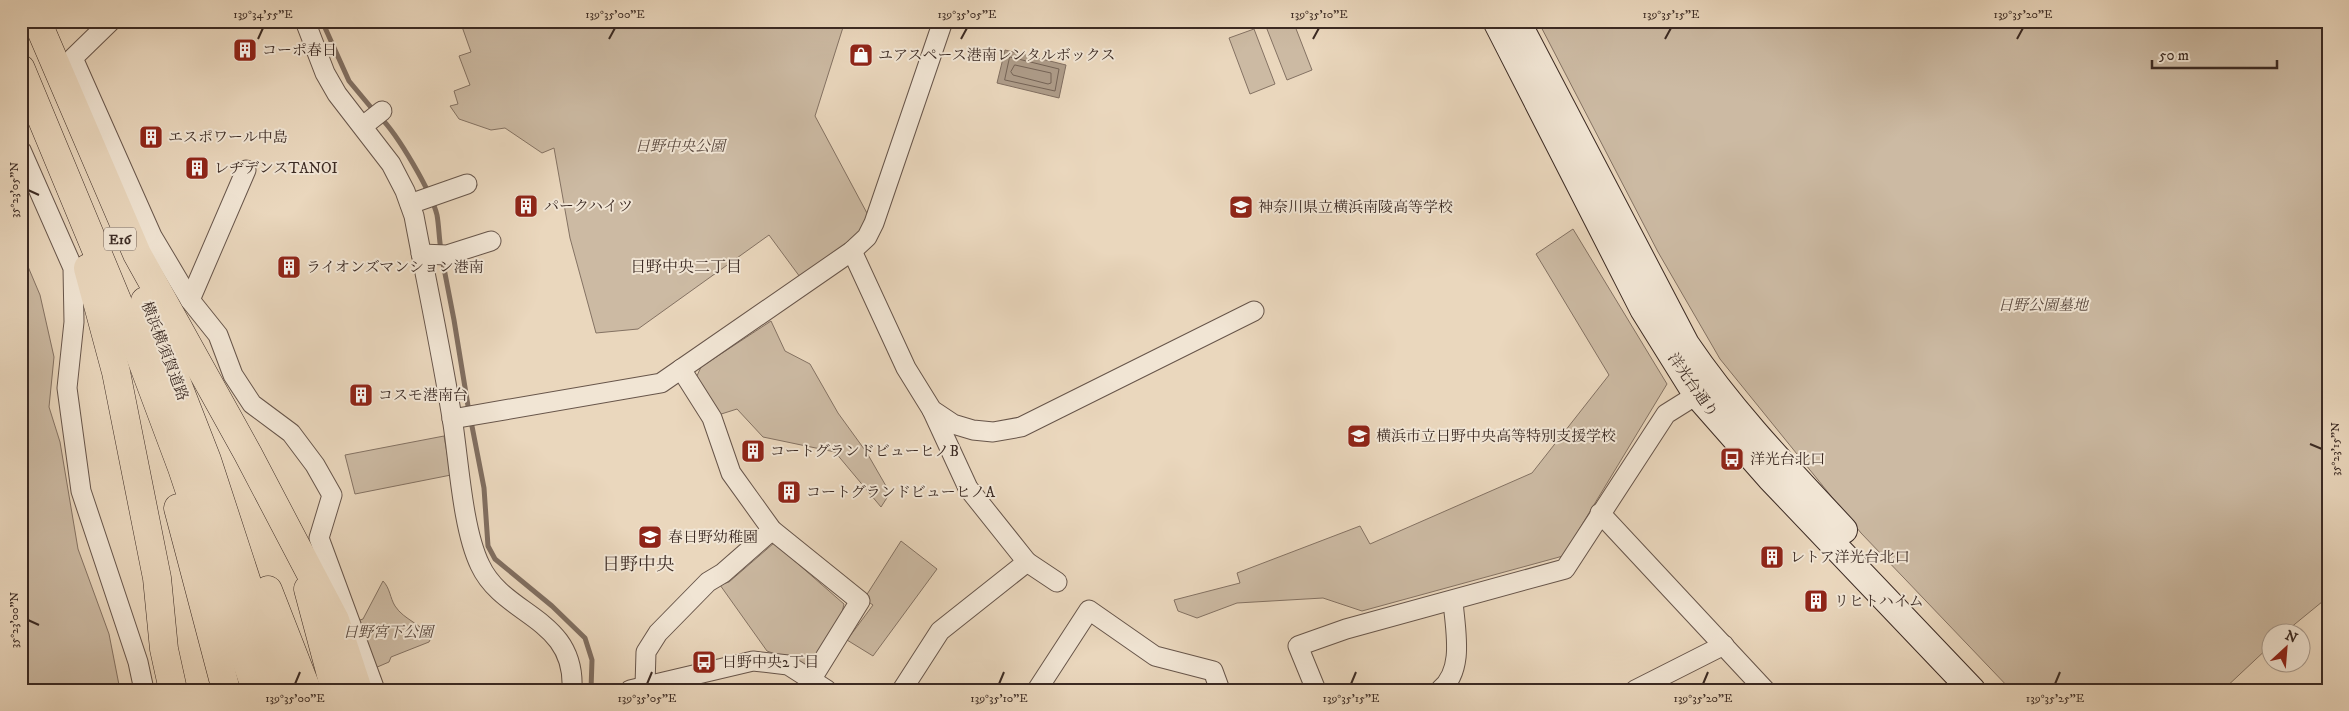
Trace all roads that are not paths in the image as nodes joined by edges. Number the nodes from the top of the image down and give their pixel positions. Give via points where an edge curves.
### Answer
1 (27, 21) edge
2 (37, 21) edge
3 (111, 21) edge
4 (305, 21) edge
5 (943, 21) edge
6 (1496, 21) edge
7 (1516, 21) edge
8 (21, 70) edge
9 (21, 96) edge
10 (21, 150) edge
11 (246, 170) dead end
12 (467, 184) dead end
13 (421, 200) junction
14 (491, 241) dead end
15 (852, 251) junction
16 (433, 255) junction
17 (190, 300) junction
18 (1254, 311) dead end
19 (681, 369) junction
20 (1705, 389) junction
21 (932, 410) junction
22 (455, 419) junction
23 (185, 466) junction
24 (1600, 513) junction
25 (772, 530) junction
26 (300, 554) junction
27 (1027, 562) junction
28 (157, 578) junction
29 (1057, 582) dead end
30 (1453, 601) junction
31 (1724, 645) junction
32 (819, 685) edge
33 (637, 688) edge
34 (144, 690) edge
35 (173, 690) edge
36 (192, 690) edge
37 (226, 690) edge
38 (256, 690) edge
39 (282, 690) edge
40 (307, 690) edge
41 (335, 690) edge
42 (358, 690) edge
43 (375, 690) edge
44 (572, 690) edge
45 (902, 690) edge
46 (1037, 690) edge
47 (1220, 690) edge
48 (1316, 690) edge
49 (1440, 690) edge
50 (1635, 690) edge
51 (1765, 690) edge
52 (1972, 690) edge
53 (1993, 690) edge

1 - 23 highway, 横浜横須賀道路 / E16 via 163,344
2 - 26 highway via 137,254
3 - 17 street via 73,58 152,236
4 - 13 street via 325,73 337,94 372,119 391,164
5 - 15 street via 874,223 867,237
6 - 20 street, 洋光台通り via 1643,309
7 - 20 street, 洋光台通り via 1686,344
8 - 23 highway via 80,213 100,288
9 - 28 highway via 75,218 116,372
10 - 34 street via 73,268 74,322 66,388 81,491 138,662
11 - 17 street
12 - 13 street
13 - 16 street
14 - 16 street
15 - 19 street
15 - 21 street via 906,368
16 - 22 street
17 - 43 street via 218,335 233,375 252,404 291,433 332,495 319,538
18 - 21 street via 1022,427 993,432 973,430 953,424
19 - 22 street via 662,384
19 - 25 street via 712,418 731,473
20 - 24 street via 1666,414
20 - 52 street, 洋光台通り via 1770,478
20 - 53 street, 洋光台通り via 1754,433
21 - 27 street via 968,488
22 - 44 street via 470,537 480,566 490,581 556,636 567,654
23 - 37 highway
23 - 38 highway, 横浜横須賀道路 / E16
23 - 39 highway, 横浜横須賀道路 / E16
23 - 40 highway via 249,542
24 - 30 street via 1565,569
24 - 31 street
25 - 32 street via 860,601
25 - 33 street via 708,582 658,633 646,652
26 - 41 highway
26 - 42 highway via 335,620
27 - 29 street
27 - 45 street via 940,631
28 - 35 highway via 164,649
28 - 36 highway via 180,642
30 - 48 street via 1346,629 1298,646
30 - 49 street via 1456,662
31 - 50 street
31 - 51 street
32 - 33 street via 788,665 753,661
46 - 47 street via 1089,610 1155,656 1213,671

